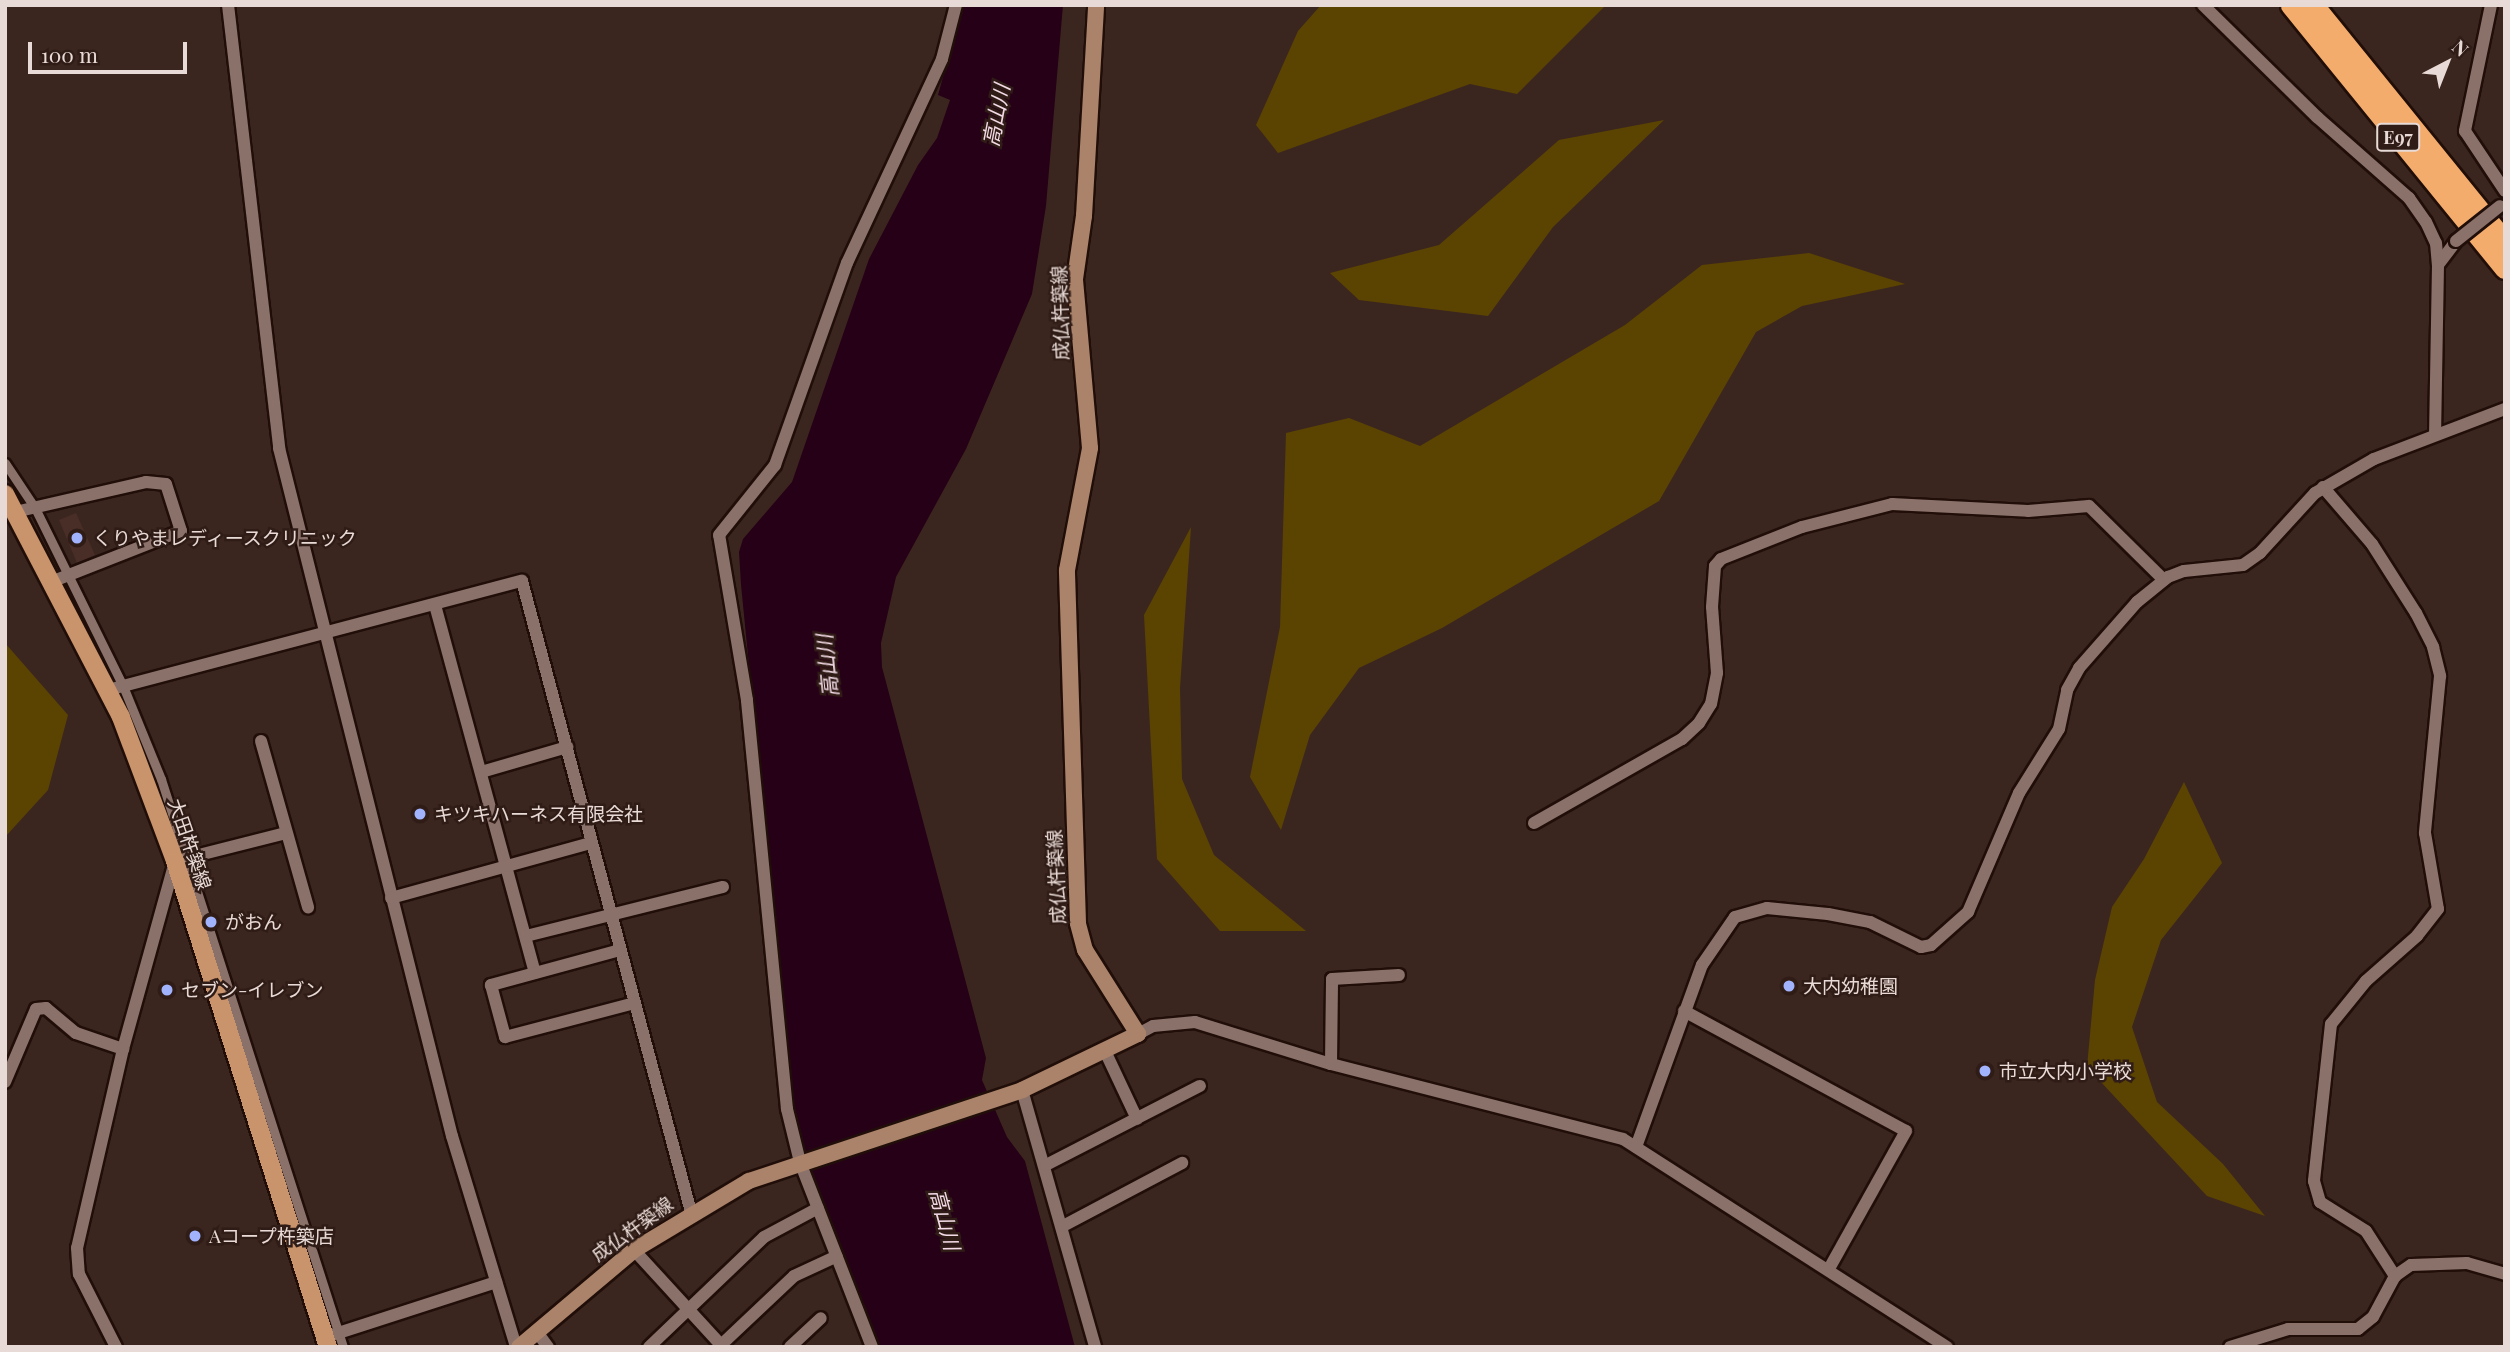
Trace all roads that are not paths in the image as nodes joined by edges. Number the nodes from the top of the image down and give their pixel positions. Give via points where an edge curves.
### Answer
1 (228, 5) edge
2 (956, 5) edge
3 (1096, 5) edge
4 (2203, 5) edge
5 (2291, 5) edge
6 (2313, 5) edge
7 (2491, 5) edge
8 (2505, 191) edge
9 (2502, 201) edge
10 (2505, 242) edge
11 (2438, 265) junction
12 (2505, 268) edge
13 (2505, 410) edge
14 (2435, 434) junction
15 (5, 463) edge
16 (2323, 487) junction
17 (5, 494) edge
18 (35, 508) junction
19 (15, 512) junction
20 (58, 578) junction
21 (2164, 580) junction
22 (435, 605) junction
23 (324, 635) junction
24 (115, 688) junction
25 (261, 741) dead end
26 (567, 747) junction
27 (481, 772) junction
28 (1534, 823) dead end
29 (286, 833) junction
30 (591, 843) junction
31 (181, 860) junction
32 (506, 866) junction
33 (723, 887) dead end
34 (391, 898) junction
35 (308, 908) dead end
36 (611, 917) junction
37 (526, 936) junction
38 (620, 950) junction
39 (536, 973) junction
40 (1399, 975) dead end
41 (635, 1003) junction
42 (1684, 1011) junction
43 (1138, 1034) junction
44 (123, 1049) junction
45 (1105, 1051) junction
46 (1331, 1064) junction
47 (5, 1082) edge
48 (1200, 1086) dead end
49 (1022, 1090) junction
50 (1137, 1119) junction
51 (1636, 1147) junction
52 (800, 1162) junction
53 (1182, 1163) dead end
54 (1046, 1165) junction
55 (818, 1208) junction
56 (691, 1212) junction
57 (1063, 1226) junction
58 (634, 1250) junction
59 (837, 1256) junction
60 (1829, 1269) junction
61 (2505, 1274) edge
62 (2395, 1276) junction
63 (496, 1282) junction
64 (688, 1310) junction
65 (821, 1318) dead end
66 (537, 1332) junction
67 (331, 1338) edge
68 (116, 1347) edge
69 (343, 1347) edge
70 (517, 1347) edge
71 (548, 1347) edge
72 (649, 1347) edge
73 (790, 1347) edge
74 (872, 1347) edge
75 (1096, 1347) edge
76 (1947, 1347) edge
77 (2230, 1347) edge

1 - 23 street via 272,406
2 - 52 street via 942,59 847,263 775,465 719,535 747,700 787,1109
3 - 43 main road, 成仏杵築線 via 1084,216 1075,279 1090,448 1066,595 1078,923 1085,950
4 - 11 street via 2317,117 2409,198 2436,243
5 - 12 highway, E97
6 - 10 highway, E97
7 - 8 street via 2465,131
9 - 11 street, bridge via 2456,241
11 - 14 street
13 - 14 street
14 - 16 street
15 - 18 street
16 - 21 street via 2243,565 2184,571
16 - 62 street via 2372,544 2416,613 2433,647 2440,676 2425,833 2438,909 2417,936 2370,976 2330,1024 2314,1181 2320,1202 2366,1231
17 - 19 main road, 大田杵築線
18 - 19 street
18 - 20 street
18 - 20 street via 146,482 166,484 181,531
19 - 20 main road, 大田杵築線
20 - 24 main road, 大田杵築線
21 - 28 street via 2088,506 2028,511 1892,504 1802,527 1721,559 1715,566 1712,607 1717,673 1711,704 1699,723 1682,739
21 - 42 street via 2137,602 2079,668 2067,690 2059,729 2049,750 2019,793 1968,912 1952,931 1922,947 1870,922 1828,914 1767,908 1743,914 1719,937
22 - 23 street
22 - 26 street via 522,581
22 - 27 street
23 - 24 street
23 - 34 street
24 - 31 main road, 大田杵築線
25 - 29 street
26 - 27 street
26 - 30 street
27 - 32 street
29 - 31 street
29 - 35 street
30 - 32 street
30 - 36 street
31 - 44 street
31 - 67 main road, 大田杵築線
32 - 34 street
32 - 37 street
33 - 36 street
34 - 63 street
36 - 37 street
36 - 38 street
37 - 39 street
38 - 39 street
38 - 41 street
39 - 41 street via 491,985 505,1037
40 - 46 street via 1332,979
41 - 56 street
42 - 51 street
42 - 60 street via 1906,1131
43 - 45 main road, 成仏杵築線
43 - 46 street via 1153,1026 1195,1022
44 - 47 street via 76,1033 46,1008 36,1009
44 - 68 street via 77,1248 79,1274
45 - 49 main road, 成仏杵築線
45 - 50 street
46 - 51 street via 1613,1136
48 - 50 street
49 - 52 main road, 成仏杵築線
49 - 54 street
50 - 54 street
51 - 60 street
52 - 55 street
52 - 56 main road, 成仏杵築線 via 749,1181
53 - 57 street
54 - 57 street
55 - 59 street
55 - 64 street via 764,1237
56 - 58 main road, 成仏杵築線
57 - 75 street
58 - 64 street
58 - 66 main road, 成仏杵築線
59 - 64 street via 794,1276 721,1345
59 - 74 street
60 - 76 street
61 - 62 street via 2447,1262 2415,1264
62 - 77 street via 2373,1317 2358,1329 2288,1329
63 - 67 street
63 - 70 street
64 - 72 street
65 - 73 street
66 - 70 main road, 成仏杵築線
66 - 71 street
67 - 69 street

